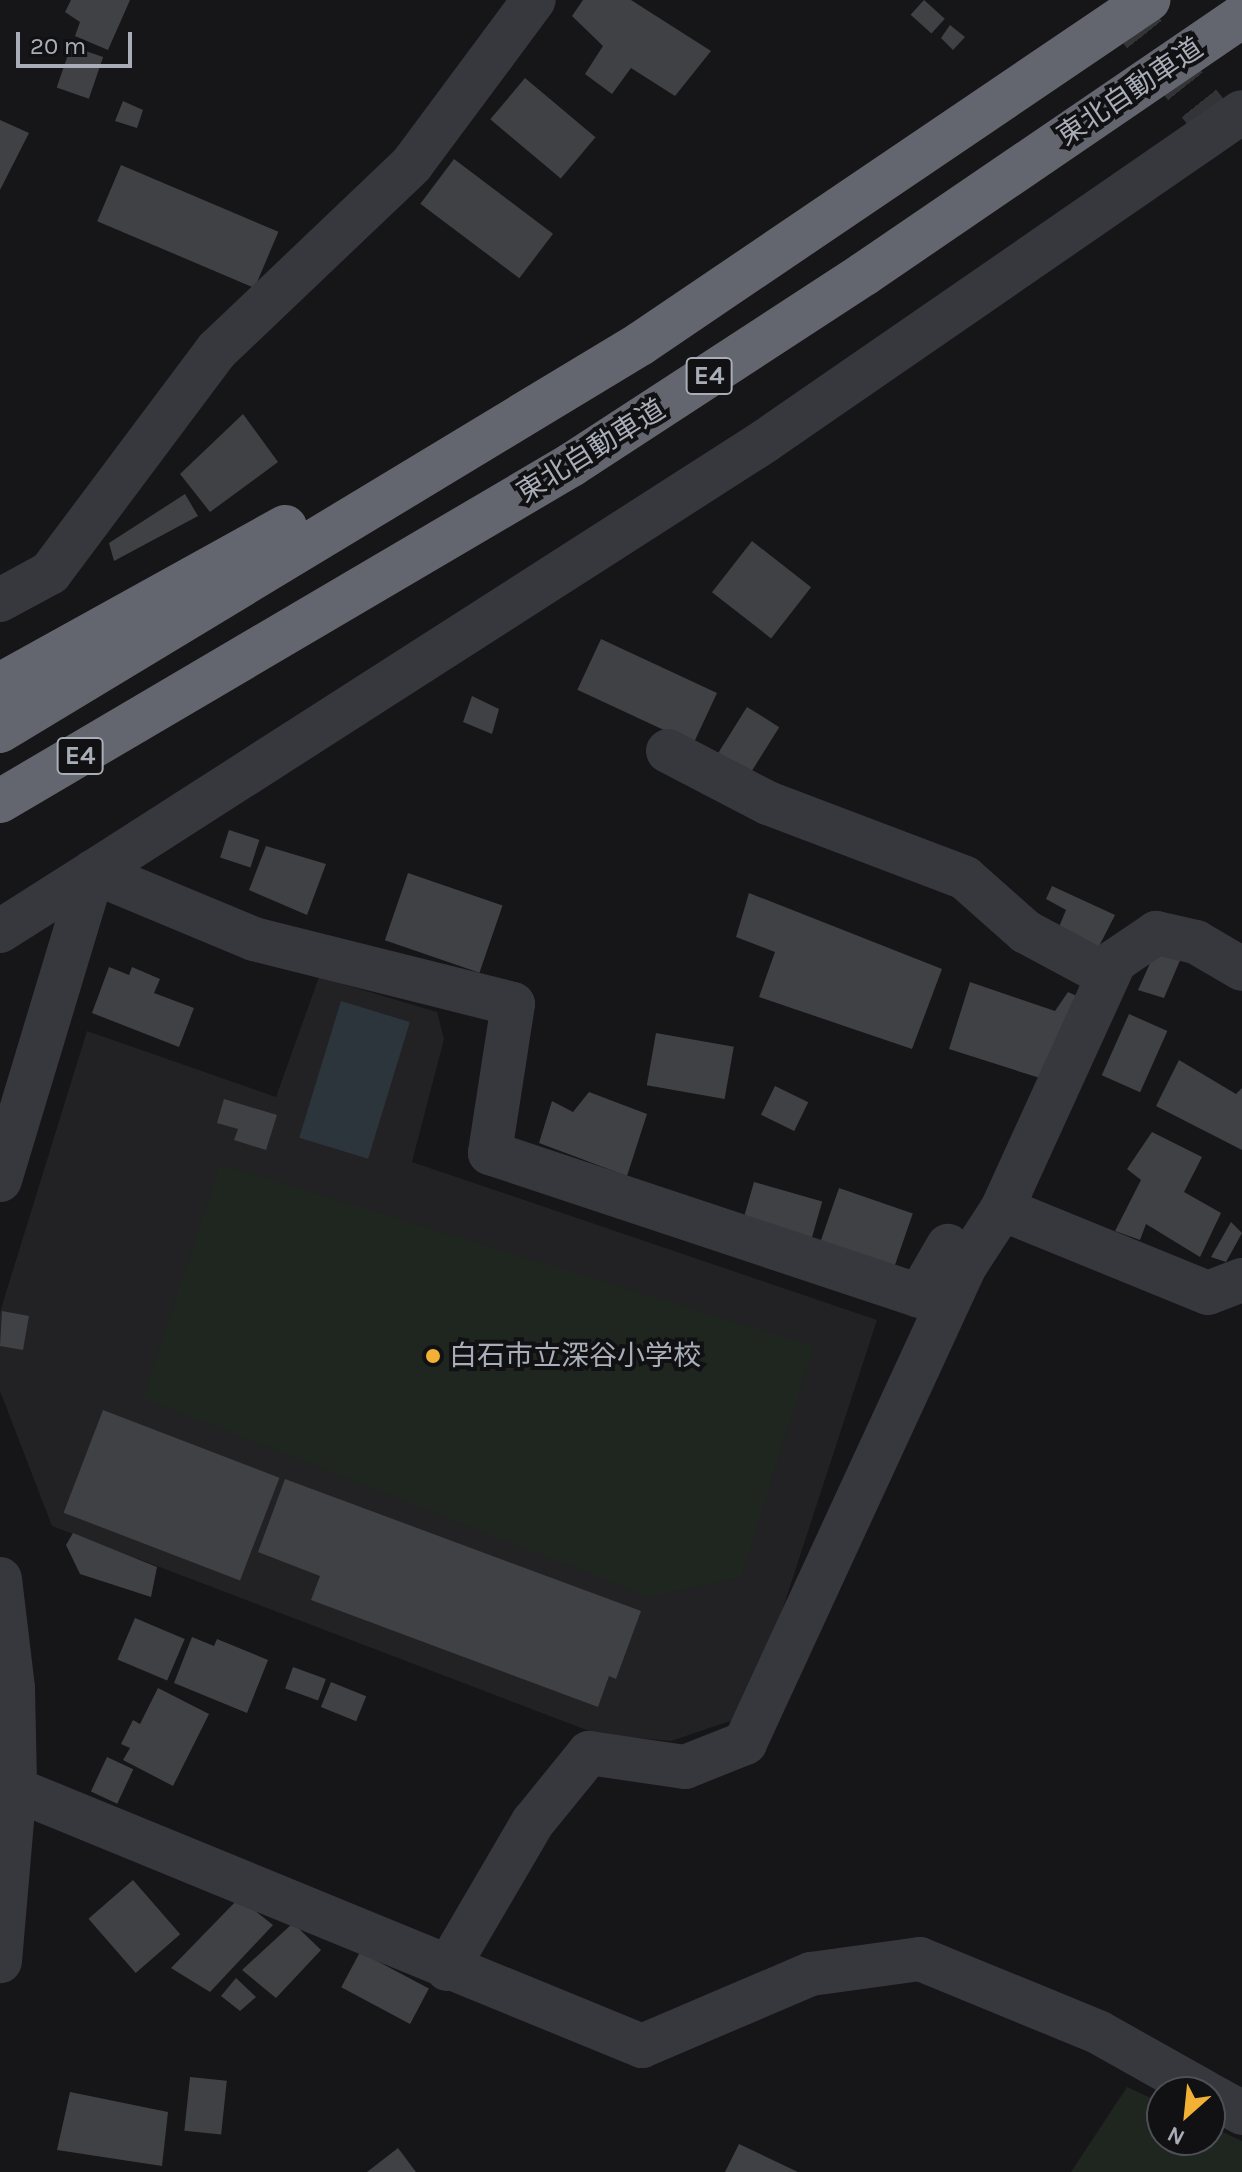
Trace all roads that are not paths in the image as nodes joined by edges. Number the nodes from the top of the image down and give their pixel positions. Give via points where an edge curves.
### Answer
1 (534, 0) edge
2 (1148, 0) edge
3 (1242, 16) edge
4 (1228, 121) edge
5 (530, 411) junction
6 (0, 600) edge
7 (0, 685) edge
8 (160, 711) junction
9 (0, 731) edge
10 (668, 751) dead end
11 (0, 801) edge
12 (0, 831) edge
13 (93, 872) junction
14 (0, 931) edge
15 (1242, 969) edge
16 (1108, 976) junction
17 (0, 1180) edge
18 (993, 1224) junction
19 (1242, 1280) edge
20 (0, 1579) edge
21 (8, 1784) edge
22 (0, 1961) edge
23 (447, 1969) junction
24 (1177, 2076) edge

1 - 6 street via 412,164 217,350 50,573
2 - 5 highway, E4 via 653,335
3 - 8 highway, 東北自動車道 / E4 via 656,411
4 - 13 street via 765,441
5 - 7 highway via 322,507
5 - 9 highway, E4
8 - 11 highway, 東北自動車道 / E4
8 - 12 highway
10 - 16 street via 768,803 965,878 1026,932
13 - 14 street
13 - 17 street
13 - 18 street via 254,939 513,1004 490,1153 919,1296 962,1222
15 - 16 street via 1196,942 1156,933 1115,961
16 - 18 street
18 - 19 street via 1208,1293
18 - 23 street via 965,1266 745,1743 685,1767 589,1753 533,1822
20 - 21 street via 13,1688
21 - 22 street
21 - 23 street
23 - 24 street via 642,2046 811,1974 920,1959 1098,2032

